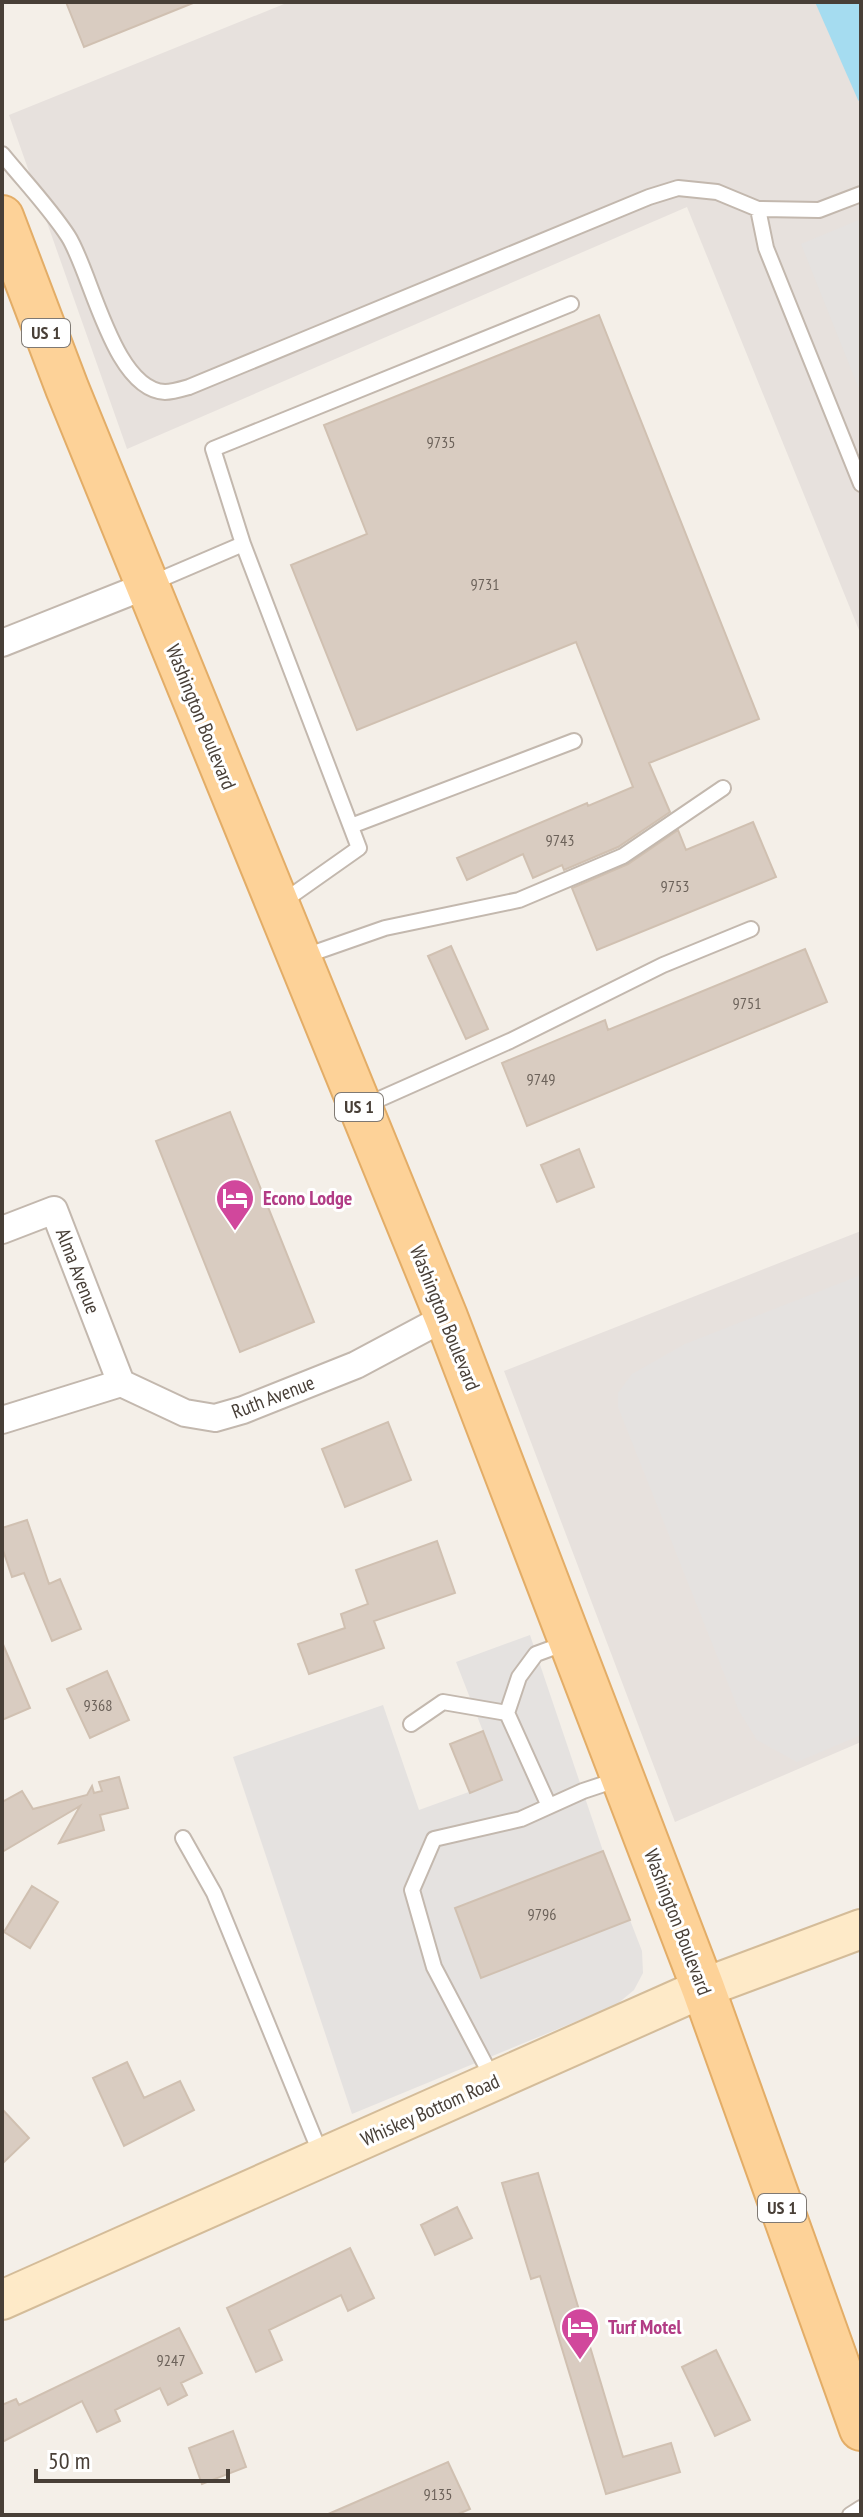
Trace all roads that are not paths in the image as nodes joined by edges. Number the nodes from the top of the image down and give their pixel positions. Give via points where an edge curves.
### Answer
1 (2, 154) edge
2 (861, 194) edge
3 (758, 209) junction
4 (2, 217) edge
5 (571, 304) dead end
6 (861, 484) edge
7 (243, 544) junction
8 (148, 585) junction
9 (2, 643) edge
10 (574, 741) dead end
11 (723, 788) dead end
12 (351, 826) junction
13 (277, 906) junction
14 (751, 929) dead end
15 (298, 958) junction
16 (359, 1108) junction
17 (2, 1230) edge
18 (446, 1317) junction
19 (121, 1383) junction
20 (2, 1420) edge
21 (570, 1641) junction
22 (507, 1713) junction
23 (411, 1724) dead end
24 (623, 1778) junction
25 (549, 1806) junction
26 (183, 1838) dead end
27 (861, 1929) edge
28 (703, 1988) junction
29 (495, 2081) junction
30 (322, 2158) junction
31 (2, 2300) edge
32 (861, 2429) edge
33 (861, 2508) edge
34 (850, 2515) edge

1 - 3 lane via 69,237 123,360 144,385 164,392 189,387 678,188 717,192
2 - 3 lane via 819,210
3 - 6 lane via 766,248
4 - 8 main road, Washington Boulevard / US 1
5 - 7 lane via 213,449
7 - 8 lane
7 - 12 lane
8 - 9 street
8 - 13 main road, Washington Boulevard / US 1
10 - 12 lane
11 - 15 lane via 623,856 519,900 385,928
12 - 13 lane via 359,848
13 - 15 main road, Washington Boulevard / US 1
14 - 16 lane
15 - 16 main road, Washington Boulevard / US 1
16 - 18 main road, Washington Boulevard / US 1
17 - 19 street, Alma Avenue via 54,1210
18 - 19 street, Ruth Avenue via 356,1365 215,1418 185,1413
18 - 21 main road, Washington Boulevard / US 1
19 - 20 street
21 - 22 lane via 536,1654 519,1677
21 - 24 main road, Washington Boulevard / US 1
22 - 23 lane via 443,1702
22 - 25 lane
24 - 25 lane
24 - 28 main road, Washington Boulevard / US 1
25 - 29 lane via 521,1819 434,1839 412,1890 434,1967
26 - 30 lane via 214,1893
27 - 28 street, Whiskey Bottom Road
28 - 29 street, Whiskey Bottom Road
28 - 32 main road, Washington Boulevard / US 1
29 - 30 street, Whiskey Bottom Road
30 - 31 street, Whiskey Bottom Road
33 - 34 lane

